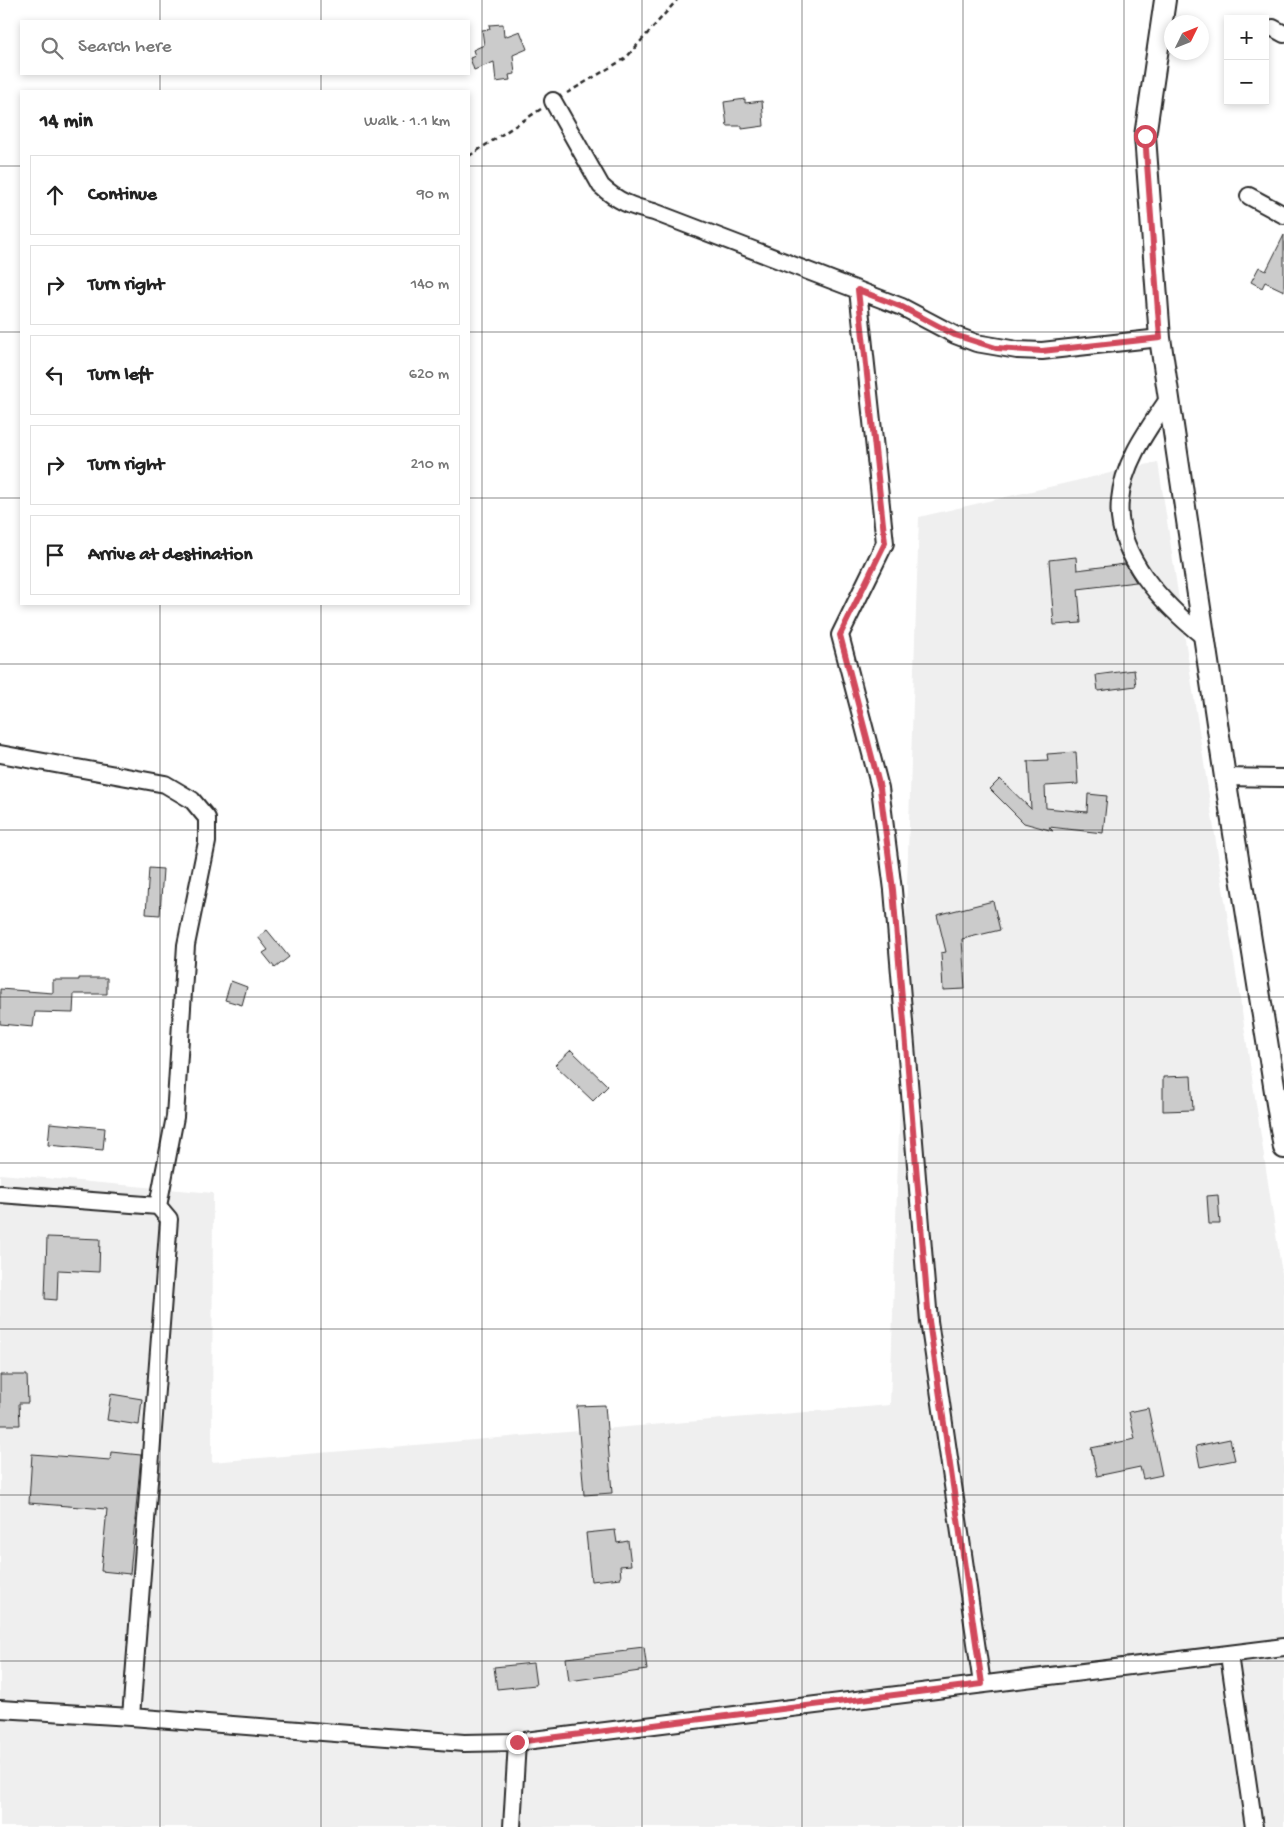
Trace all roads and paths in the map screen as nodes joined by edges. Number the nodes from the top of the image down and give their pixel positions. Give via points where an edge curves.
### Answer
1 (677, 0) edge
2 (1165, 0) edge
3 (553, 101) junction
4 (470, 155) edge
5 (1250, 196) dead end
6 (1284, 215) edge
7 (858, 290) junction
8 (1160, 338) junction
9 (1169, 398) junction
10 (1204, 637) junction
11 (0, 754) edge
12 (1225, 777) junction
13 (1284, 778) edge
14 (1284, 1148) edge
15 (0, 1194) edge
16 (158, 1206) junction
17 (1284, 1647) edge
18 (1229, 1655) junction
19 (982, 1684) junction
20 (0, 1709) edge
21 (131, 1716) junction
22 (517, 1742) junction
23 (512, 1827) edge
24 (1254, 1827) edge

1 - 3 path via 626,58
2 - 8 main road via 1145,136
3 - 4 path
3 - 7 street via 593,173 612,196 627,205 654,212
5 - 6 street
7 - 8 street via 902,307 955,335 996,348 1042,351
7 - 19 street via 885,543 840,635 880,788 893,890 929,1321
8 - 9 main road
9 - 10 main road
9 - 10 street via 1130,463 1120,499 1121,521 1126,542 1140,573
10 - 12 main road
11 - 16 street via 166,784 192,800 207,818 207,842 186,945 175,1117
12 - 13 street
12 - 14 main road
15 - 16 street
16 - 21 street via 169,1219
17 - 18 street
18 - 19 street
18 - 24 street
19 - 22 street
20 - 21 street
21 - 22 street via 464,1743
22 - 23 street

